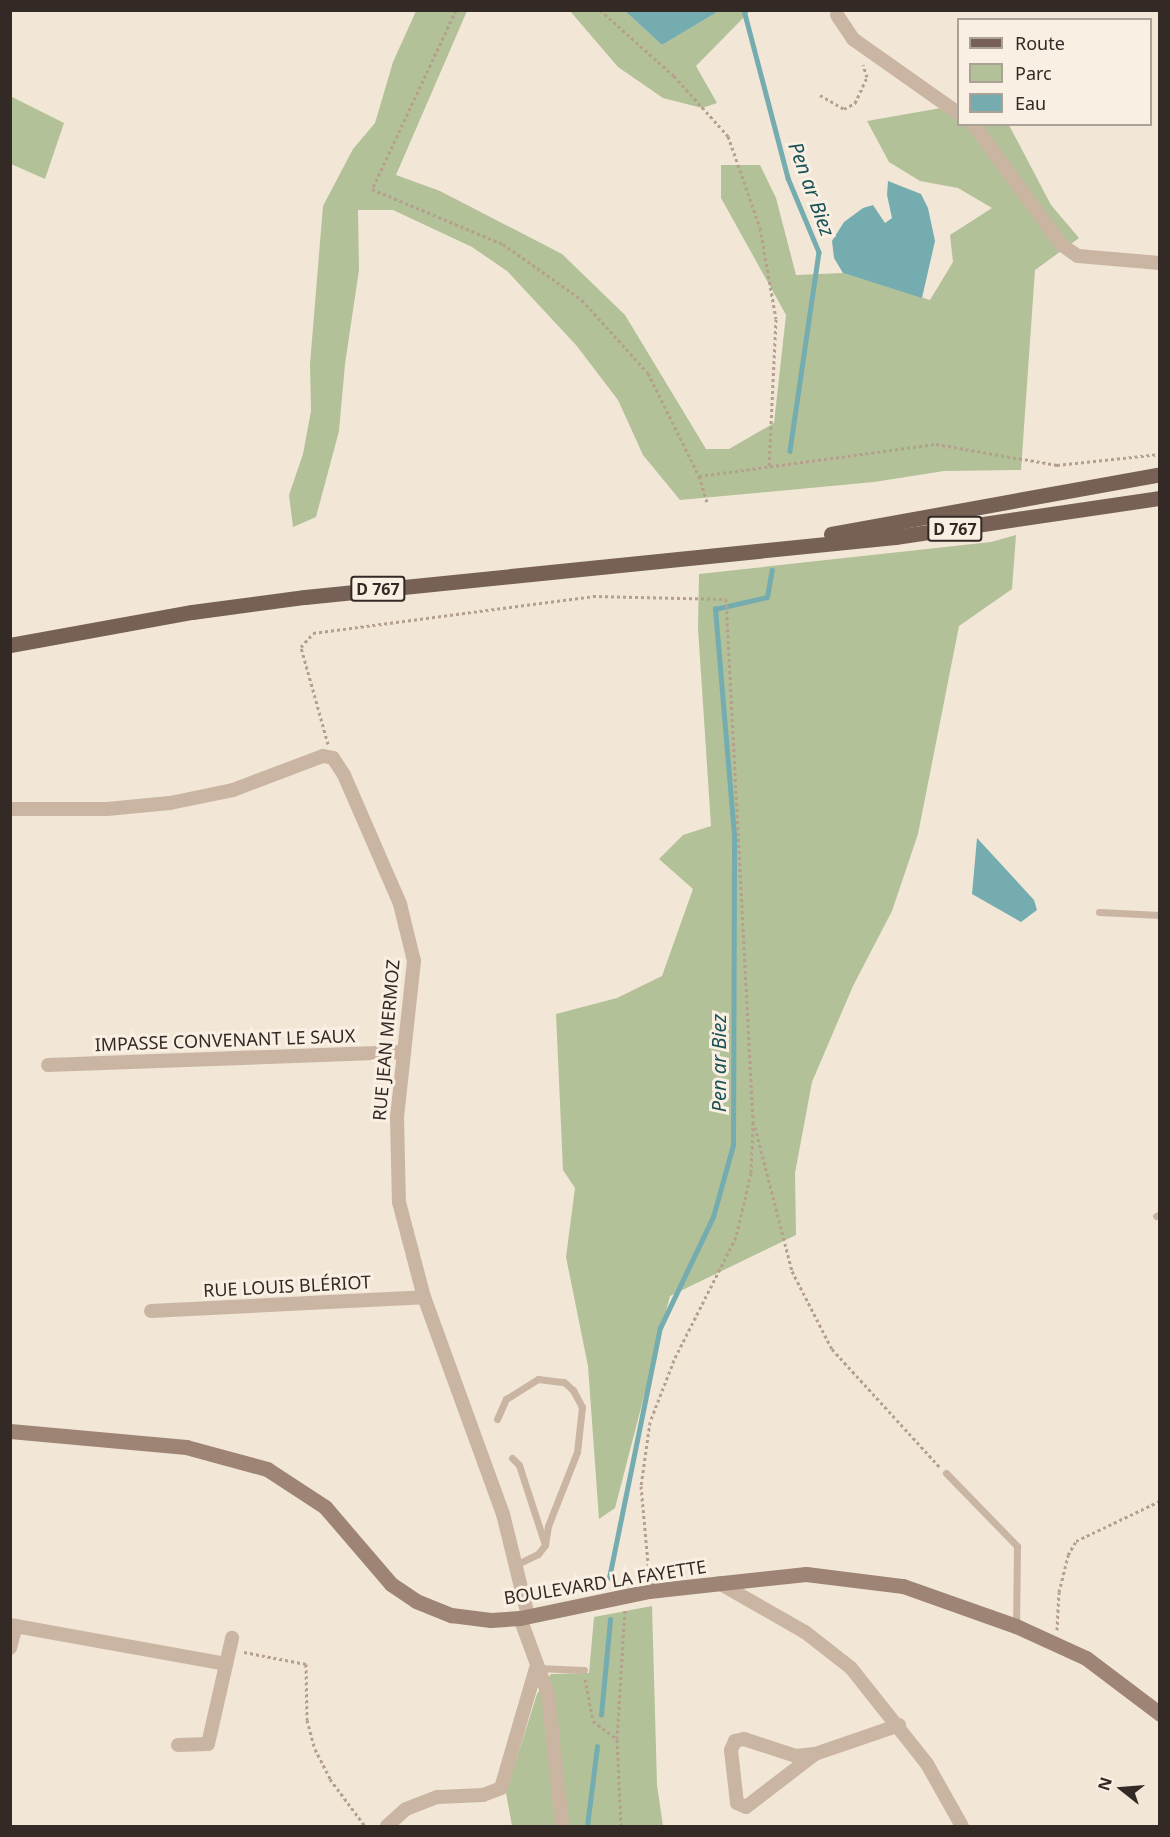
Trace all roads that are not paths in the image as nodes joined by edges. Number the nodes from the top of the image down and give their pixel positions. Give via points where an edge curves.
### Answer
1 (837, 15) dead end
2 (957, 112) edge
3 (974, 126) edge
4 (1160, 263) edge
5 (1160, 474) edge
6 (1160, 498) edge
7 (748, 551) junction
8 (10, 645) edge
9 (10, 809) edge
10 (1099, 912) dead end
11 (1160, 915) edge
12 (404, 1052) junction
13 (48, 1065) dead end
14 (424, 1297) junction
15 (151, 1311) dead end
16 (497, 1419) dead end
17 (10, 1431) edge
18 (512, 1458) dead end
19 (946, 1473) road end
20 (545, 1545) junction
21 (515, 1565) junction
22 (719, 1583) junction
23 (524, 1617) junction
24 (13, 1626) edge
25 (1016, 1626) junction
26 (231, 1644) road end
27 (10, 1648) edge
28 (226, 1664) junction
29 (536, 1668) junction
30 (584, 1670) road end
31 (1160, 1714) edge
32 (899, 1725) junction
33 (178, 1745) dead end
34 (815, 1754) junction
35 (387, 1827) edge
36 (562, 1827) edge
37 (962, 1827) edge

1 - 2 street via 853,39
3 - 4 street via 1062,245 1078,256
5 - 7 main road, D 767
6 - 7 main road, D 767 via 895,537
7 - 8 main road, D 767 via 203,610
9 - 12 street, RUE JEAN MERMOZ via 107,809 170,803 233,790 323,756 333,758 354,794 407,927 414,961
10 - 11 lane
12 - 13 street, IMPASSE CONVENANT LE SAUX
12 - 14 street, RUE JEAN MERMOZ via 395,1159 399,1202
14 - 15 street, RUE LOUIS BLÉRIOT
14 - 21 street, RUE JEAN MERMOZ via 503,1514
16 - 20 lane via 506,1399 538,1378 564,1382 582,1407 583,1426 577,1452 548,1526
17 - 23 main road, BOULEVARD LA FAYETTE via 186,1447 240,1459 296,1485 326,1507 380,1573 417,1601 468,1619
18 - 20 lane via 519,1465
19 - 25 lane via 1017,1546
20 - 21 lane via 538,1554
21 - 23 street, RUE JEAN MERMOZ
22 - 23 main road, BOULEVARD LA FAYETTE via 649,1591
22 - 25 main road, BOULEVARD LA FAYETTE via 806,1574 903,1586
22 - 32 street via 758,1602 851,1668
23 - 29 street, RUE JEAN MERMOZ
24 - 27 street
24 - 28 street
25 - 31 main road, BOULEVARD LA FAYETTE via 1086,1658
26 - 28 street
28 - 33 street via 208,1744
29 - 30 lane
29 - 35 street via 501,1788 483,1795 438,1797 406,1809
29 - 36 street, RUE JEAN MERMOZ via 548,1694
32 - 34 street
32 - 37 street via 939,1784
34 - 34 street via 780,1754 744,1739 735,1741 731,1750 736,1803 746,1807

